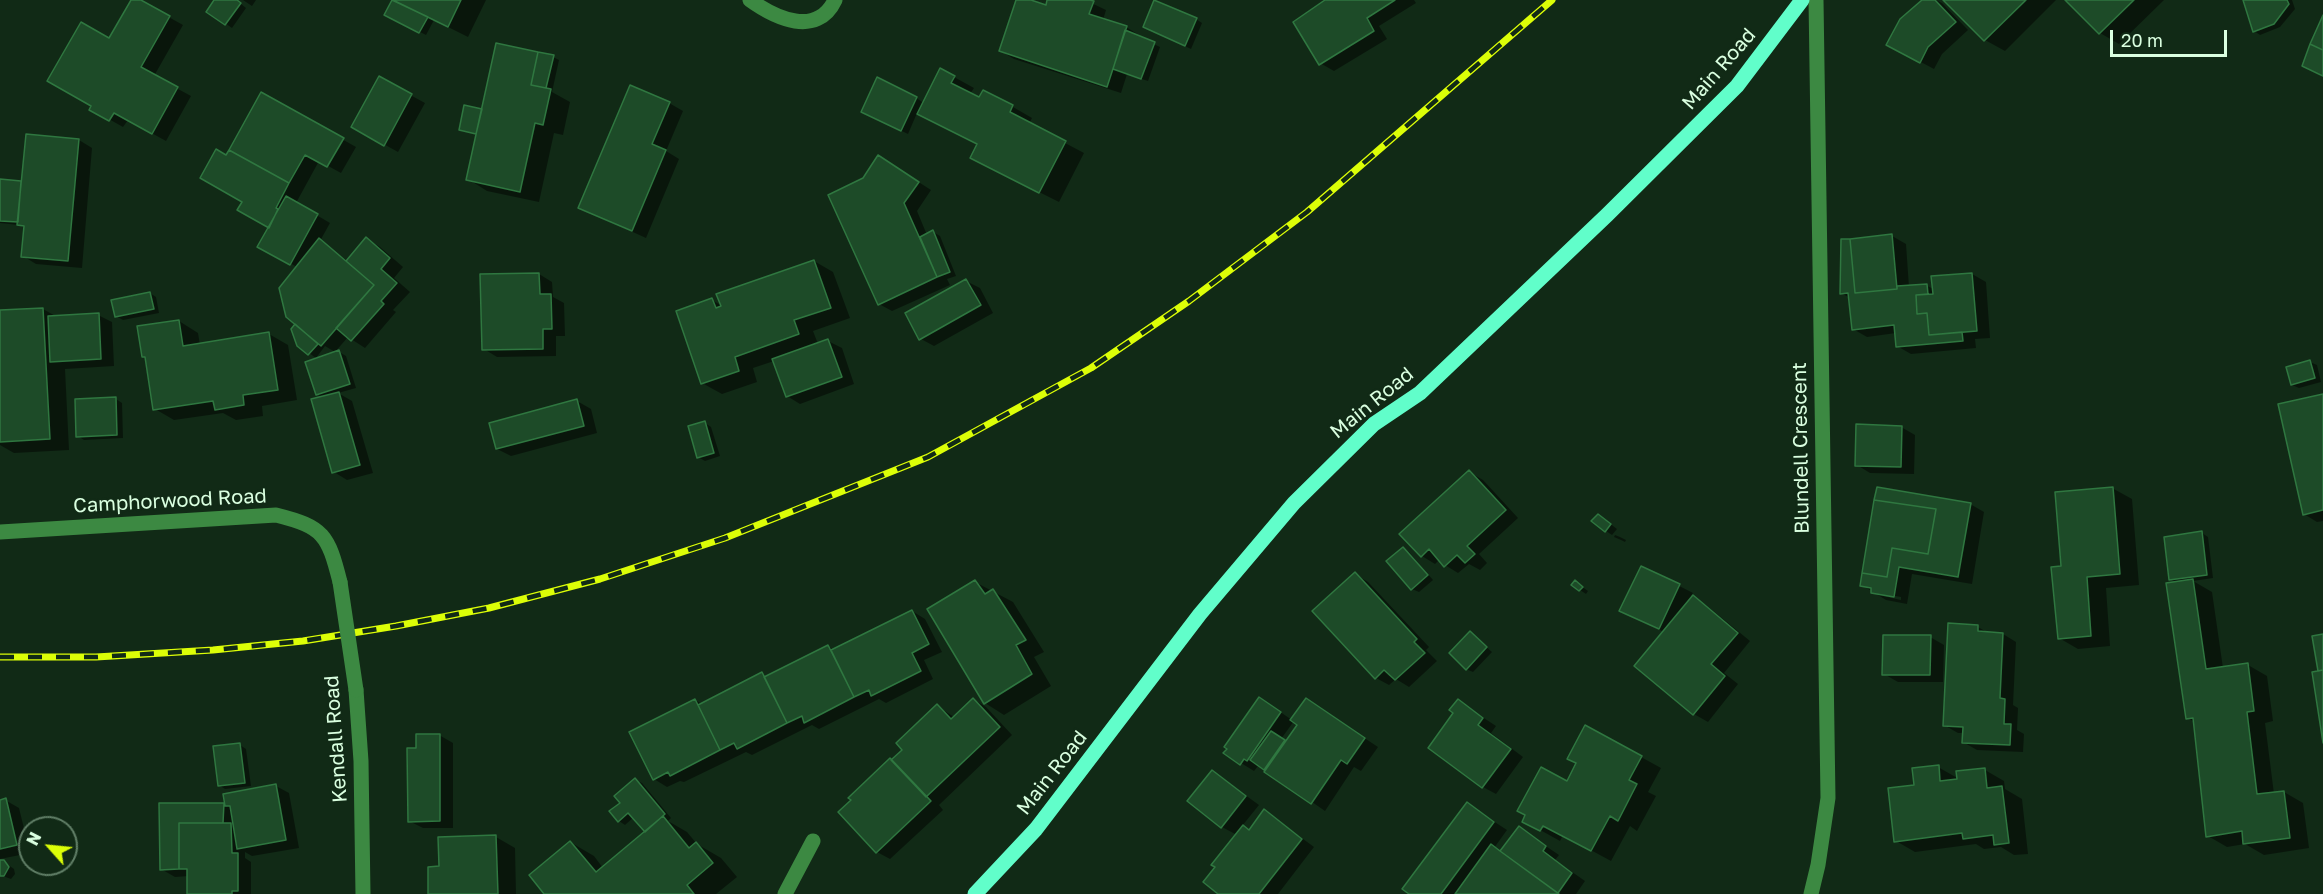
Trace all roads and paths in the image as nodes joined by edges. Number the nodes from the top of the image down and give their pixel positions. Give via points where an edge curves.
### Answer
1 (750, 0) edge
2 (835, 0) edge
3 (1802, 0) edge
4 (1816, 0) edge
5 (0, 532) edge
6 (340, 582) joint
7 (813, 841) dead end
8 (363, 894) edge
9 (785, 894) edge
10 (975, 894) edge
11 (1811, 894) edge

1 - 2 street via 791,22 819,19
3 - 10 main road, Main Road via 1737,86 1607,215 1420,393 1374,424 1294,502 1200,614 1036,829
4 - 11 street, Blundell Crescent via 1828,798
5 - 6 street, Camphorwood Road via 276,515 313,527 325,537
6 - 8 street, Kendall Road, bridge via 356,690
7 - 9 street

